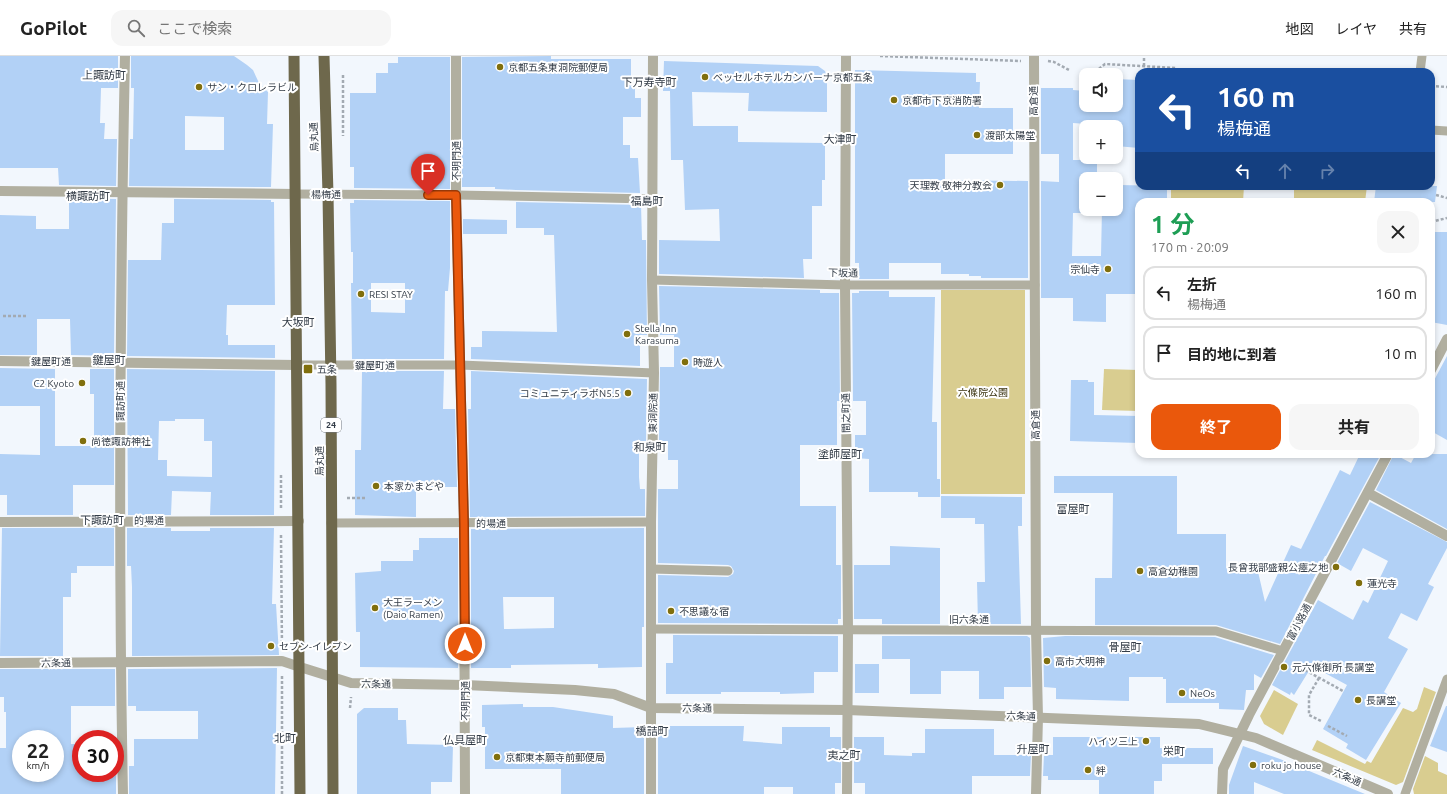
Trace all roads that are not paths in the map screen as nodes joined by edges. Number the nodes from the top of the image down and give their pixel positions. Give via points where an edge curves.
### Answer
1 (125, 56) edge
2 (294, 56) edge
3 (324, 56) edge
4 (456, 56) edge
5 (653, 56) edge
6 (846, 56) edge
7 (1422, 56) edge
8 (1034, 58) edge
9 (1420, 68) edge
10 (1435, 130) edge
11 (1447, 131) edge
12 (0, 191) edge
13 (122, 192) junction
14 (296, 194) junction
15 (328, 194) junction
16 (456, 195) junction
17 (651, 199) junction
18 (652, 280) junction
19 (845, 284) junction
20 (1034, 285) junction
21 (1447, 339) edge
22 (0, 361) edge
23 (120, 362) junction
24 (1435, 362) edge
25 (297, 365) junction
26 (330, 365) junction
27 (460, 366) junction
28 (654, 374) junction
29 (1386, 458) edge
30 (1368, 493) junction
31 (121, 520) junction
32 (299, 521) junction
33 (0, 522) edge
34 (651, 522) junction
35 (331, 523) junction
36 (464, 523) junction
37 (1447, 536) edge
38 (651, 569) junction
39 (728, 570) dead end
40 (651, 629) junction
41 (848, 630) junction
42 (1036, 630) junction
43 (1283, 651) junction
44 (121, 662) junction
45 (0, 663) edge
46 (300, 667) junction
47 (332, 677) junction
48 (1447, 679) edge
49 (465, 685) junction
50 (650, 708) junction
51 (847, 710) junction
52 (1038, 717) junction
53 (1240, 734) junction
54 (123, 794) edge
55 (300, 794) edge
56 (333, 794) edge
57 (465, 794) edge
58 (651, 794) edge
59 (846, 794) edge
60 (1036, 794) edge
61 (1222, 794) edge
62 (1388, 794) edge
63 (1404, 794) edge

1 - 13 street, 諏訪町通
2 - 14 highway, 烏丸通
3 - 15 highway, 烏丸通 / 24
4 - 16 street, 不明門通
5 - 17 street, 東洞院通
6 - 19 street, 間之町通
7 - 9 lane
8 - 20 street, 高倉通
10 - 11 lane
12 - 13 street, 楊梅通
13 - 14 street, 楊梅通
13 - 23 street, 諏訪町通
14 - 15 lane, 楊梅通
14 - 25 highway, 烏丸通
15 - 16 lane, 楊梅通
15 - 26 highway, 烏丸通 / 24
16 - 17 lane, 楊梅通
16 - 27 street, 不明門通
17 - 18 street, 東洞院通
18 - 19 lane, 下坂通
18 - 28 street, 東洞院通
19 - 20 lane, 下坂通
19 - 41 street, 間之町通
20 - 42 street, 高倉通
21 - 24 street
22 - 23 street, 鍵屋町通
23 - 25 street, 鍵屋町通
23 - 31 street, 諏訪町通
25 - 26 lane, 鍵屋町通
25 - 32 highway, 烏丸通
26 - 27 lane, 鍵屋町通
26 - 35 highway, 烏丸通 / 24
27 - 28 lane, 鍵屋町通
27 - 36 street, 不明門通
28 - 34 street, 東洞院通
29 - 30 street, 富小路通
30 - 37 street
30 - 43 street, 富小路通
31 - 32 street, 的場通
31 - 33 street, 的場通
31 - 44 street, 諏訪町通
32 - 46 highway, 烏丸通
34 - 36 lane, 的場通
34 - 38 street, 東洞院通
35 - 36 lane, 的場通
35 - 47 highway, 烏丸通 / 24
36 - 49 street, 不明門通
38 - 39 lane
38 - 40 street, 東洞院通
40 - 41 lane, 旧六条通
40 - 50 street, 東洞院通
41 - 42 lane, 旧六条通
41 - 51 street, 間之町通
42 - 43 lane, 旧六条通 via 1216,631
42 - 52 street, 高倉通
43 - 53 street, 富小路通
44 - 45 street, 六条通
44 - 46 street, 六条通 via 282,661
44 - 54 street, 諏訪町通
46 - 47 street, 六条通
46 - 55 highway, 烏丸通
47 - 49 street, 六条通 via 351,684
47 - 56 highway, 烏丸通 / 24
48 - 63 lane
49 - 50 street, 六条通 via 614,694
49 - 57 street, 不明門通
50 - 51 street, 六条通
50 - 58 street, 東洞院通
51 - 52 street, 六条通
51 - 59 street, 間之町通
52 - 53 street, 六条通 via 1199,724
52 - 60 street, 高倉通
53 - 61 street, 富小路通 via 1223,769
53 - 62 street, 六条通 via 1256,738

